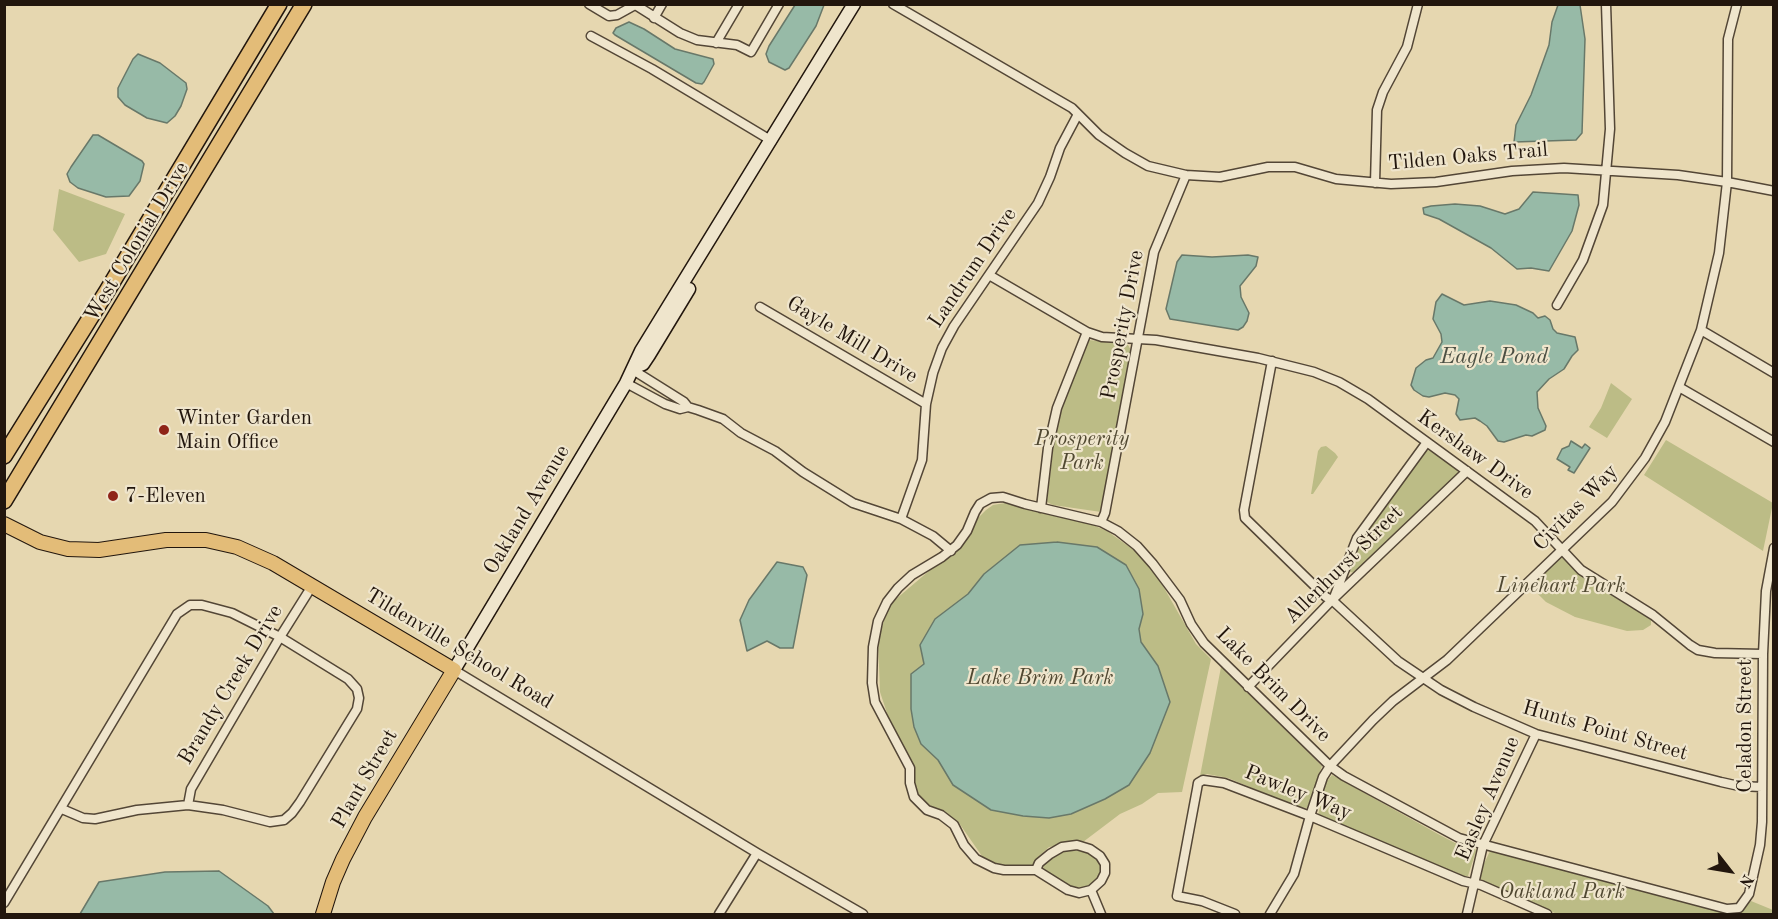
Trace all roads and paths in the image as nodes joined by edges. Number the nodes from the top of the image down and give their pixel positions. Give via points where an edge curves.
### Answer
1 (279, 4) edge
2 (304, 4) edge
3 (590, 4) edge
4 (662, 4) edge
5 (739, 4) edge
6 (779, 4) edge
7 (854, 4) edge
8 (893, 4) edge
9 (1418, 4) edge
10 (1606, 4) edge
11 (1737, 4) edge
12 (635, 5) edge
13 (654, 18) junction
14 (591, 36) dead end
15 (716, 43) junction
16 (252, 49) junction
17 (270, 60) junction
18 (1078, 114) junction
19 (772, 141) junction
20 (1606, 170) junction
21 (1186, 175) junction
22 (1727, 182) junction
23 (1375, 183) junction
24 (1773, 191) edge
25 (989, 275) junction
26 (1557, 305) dead end
27 (760, 307) dead end
28 (1701, 330) junction
29 (1087, 332) junction
30 (1138, 340) junction
31 (1272, 362) junction
32 (633, 370) junction
33 (1773, 373) edge
34 (626, 383) junction
35 (1679, 387) junction
36 (926, 404) junction
37 (688, 407) junction
38 (1427, 442) junction
39 (1773, 442) edge
40 (4, 456) edge
41 (1467, 471) junction
42 (4, 501) edge
43 (1041, 508) junction
44 (901, 519) junction
45 (1101, 522) junction
46 (4, 524) edge
47 (1773, 548) edge
48 (1562, 550) junction
49 (951, 551) junction
50 (312, 586) junction
51 (1332, 600) junction
52 (280, 637) junction
53 (1763, 654) junction
54 (454, 670) junction
55 (1422, 678) junction
56 (1248, 687) junction
57 (1536, 734) junction
58 (1330, 766) junction
59 (1762, 787) junction
60 (188, 805) junction
61 (62, 808) junction
62 (1310, 816) junction
63 (1484, 845) junction
64 (757, 853) junction
65 (1036, 870) junction
66 (1473, 883) junction
67 (1091, 890) junction
68 (4, 903) edge
69 (1744, 903) joint
70 (323, 915) edge
71 (718, 915) edge
72 (863, 915) edge
73 (1101, 915) edge
74 (1235, 915) edge
75 (1270, 915) edge
76 (1467, 915) edge
77 (1547, 915) edge

1 - 16 highway, West Colonial Drive
2 - 17 highway, West Colonial Drive
3 - 12 street via 609,16
4 - 13 street
5 - 15 street
6 - 15 street via 751,52 737,45
7 - 19 street, Oakland Avenue
8 - 18 street, Tilden Oaks Trail
9 - 23 street via 1407,47 1377,110
10 - 20 street via 1610,129
11 - 22 street, Civitas Way via 1728,39
12 - 13 street
13 - 15 street via 697,40
14 - 19 street
16 - 17 street
16 - 40 highway, West Colonial Drive
17 - 42 highway, West Colonial Drive
18 - 21 street, Tilden Oaks Trail via 1099,135 1148,166
18 - 25 street, Landrum Drive via 1038,203
19 - 32 street, Oakland Avenue
20 - 22 street, Tilden Oaks Trail
20 - 23 street, Tilden Oaks Trail via 1564,168 1436,182
20 - 26 street via 1596,228
21 - 23 street, Tilden Oaks Trail via 1220,177 1295,166 1336,179
21 - 30 street, Prosperity Drive via 1154,252
22 - 24 street, Tilden Oaks Trail
22 - 28 street, Civitas Way via 1719,253
25 - 29 street
25 - 36 street, Landrum Drive via 942,348
27 - 36 street, Gayle Mill Drive
28 - 33 street
28 - 35 street, Civitas Way
29 - 30 street
29 - 43 street via 1057,408
30 - 31 street, Kershaw Drive
30 - 45 street, Prosperity Drive
31 - 38 street, Kershaw Drive via 1339,381
31 - 51 street, Hunts Point Street via 1245,518
32 - 34 street, Oakland Avenue
32 - 37 street
34 - 37 street via 665,404 680,409
34 - 54 street, Oakland Avenue
35 - 39 street
35 - 48 street, Civitas Way via 1655,440 1631,478
36 - 44 street, Landrum Drive via 922,460
37 - 44 street via 723,420 853,503
38 - 41 street, Kershaw Drive
38 - 51 street via 1357,538
41 - 48 street, Kershaw Drive via 1535,521
41 - 51 street, Allenhurst Street
43 - 45 street, Lake Brim Drive
43 - 49 street, Lake Brim Drive via 1004,497 991,498 980,504 967,531
44 - 49 street
45 - 56 street, Lake Brim Drive via 1137,546 1180,600 1198,636
46 - 50 main road, Tildenville School Road via 40,542 68,549 99,550 176,540 221,543 254,553
47 - 53 street, Celadon Street
48 - 53 street, Kershaw Drive via 1581,570 1653,615 1698,650
48 - 55 street, Civitas Way via 1447,660
49 - 65 street, Lake Brim Drive via 912,574 887,602 873,647 875,702 910,768 914,797 927,810 954,825 976,860 1004,870
50 - 52 street, Brandy Creek Drive
50 - 54 main road, Tildenville School Road
51 - 55 street, Hunts Point Street
51 - 56 street, Allenhurst Street
52 - 60 street, Brandy Creek Drive via 191,789
52 - 60 street via 348,679 357,689 357,709 300,802 284,820 270,822
52 - 61 street via 232,613 202,604 190,605 177,614
53 - 59 street, Celadon Street
54 - 64 street, Tildenville School Road
54 - 70 main road, Plant Street via 359,828 333,882
55 - 57 street, Hunts Point Street via 1474,707
55 - 58 street, Civitas Way via 1373,720
56 - 58 street, Lake Brim Drive
57 - 59 street, Hunts Point Street via 1721,782
57 - 63 street, Easley Avenue
58 - 62 street, Civitas Way
58 - 63 street, Lake Brim Drive via 1447,833
59 - 69 street, Celadon Street via 1760,845
60 - 61 street via 95,819
61 - 68 street
62 - 66 street, Pawley Way
62 - 74 street, Pawley Way via 1224,783 1198,783 1177,896 1202,901
62 - 75 street, Civitas Way via 1294,874
63 - 66 street, Easley Avenue
63 - 69 street, Lake Brim Drive via 1727,909 1739,908
64 - 71 street
64 - 72 street, Tildenville School Road
65 - 67 street via 1073,892
65 - 67 street via 1039,863 1062,847 1077,845 1090,849 1103,860 1105,873
66 - 76 street, Easley Avenue
66 - 77 street, Pawley Way
67 - 73 street

